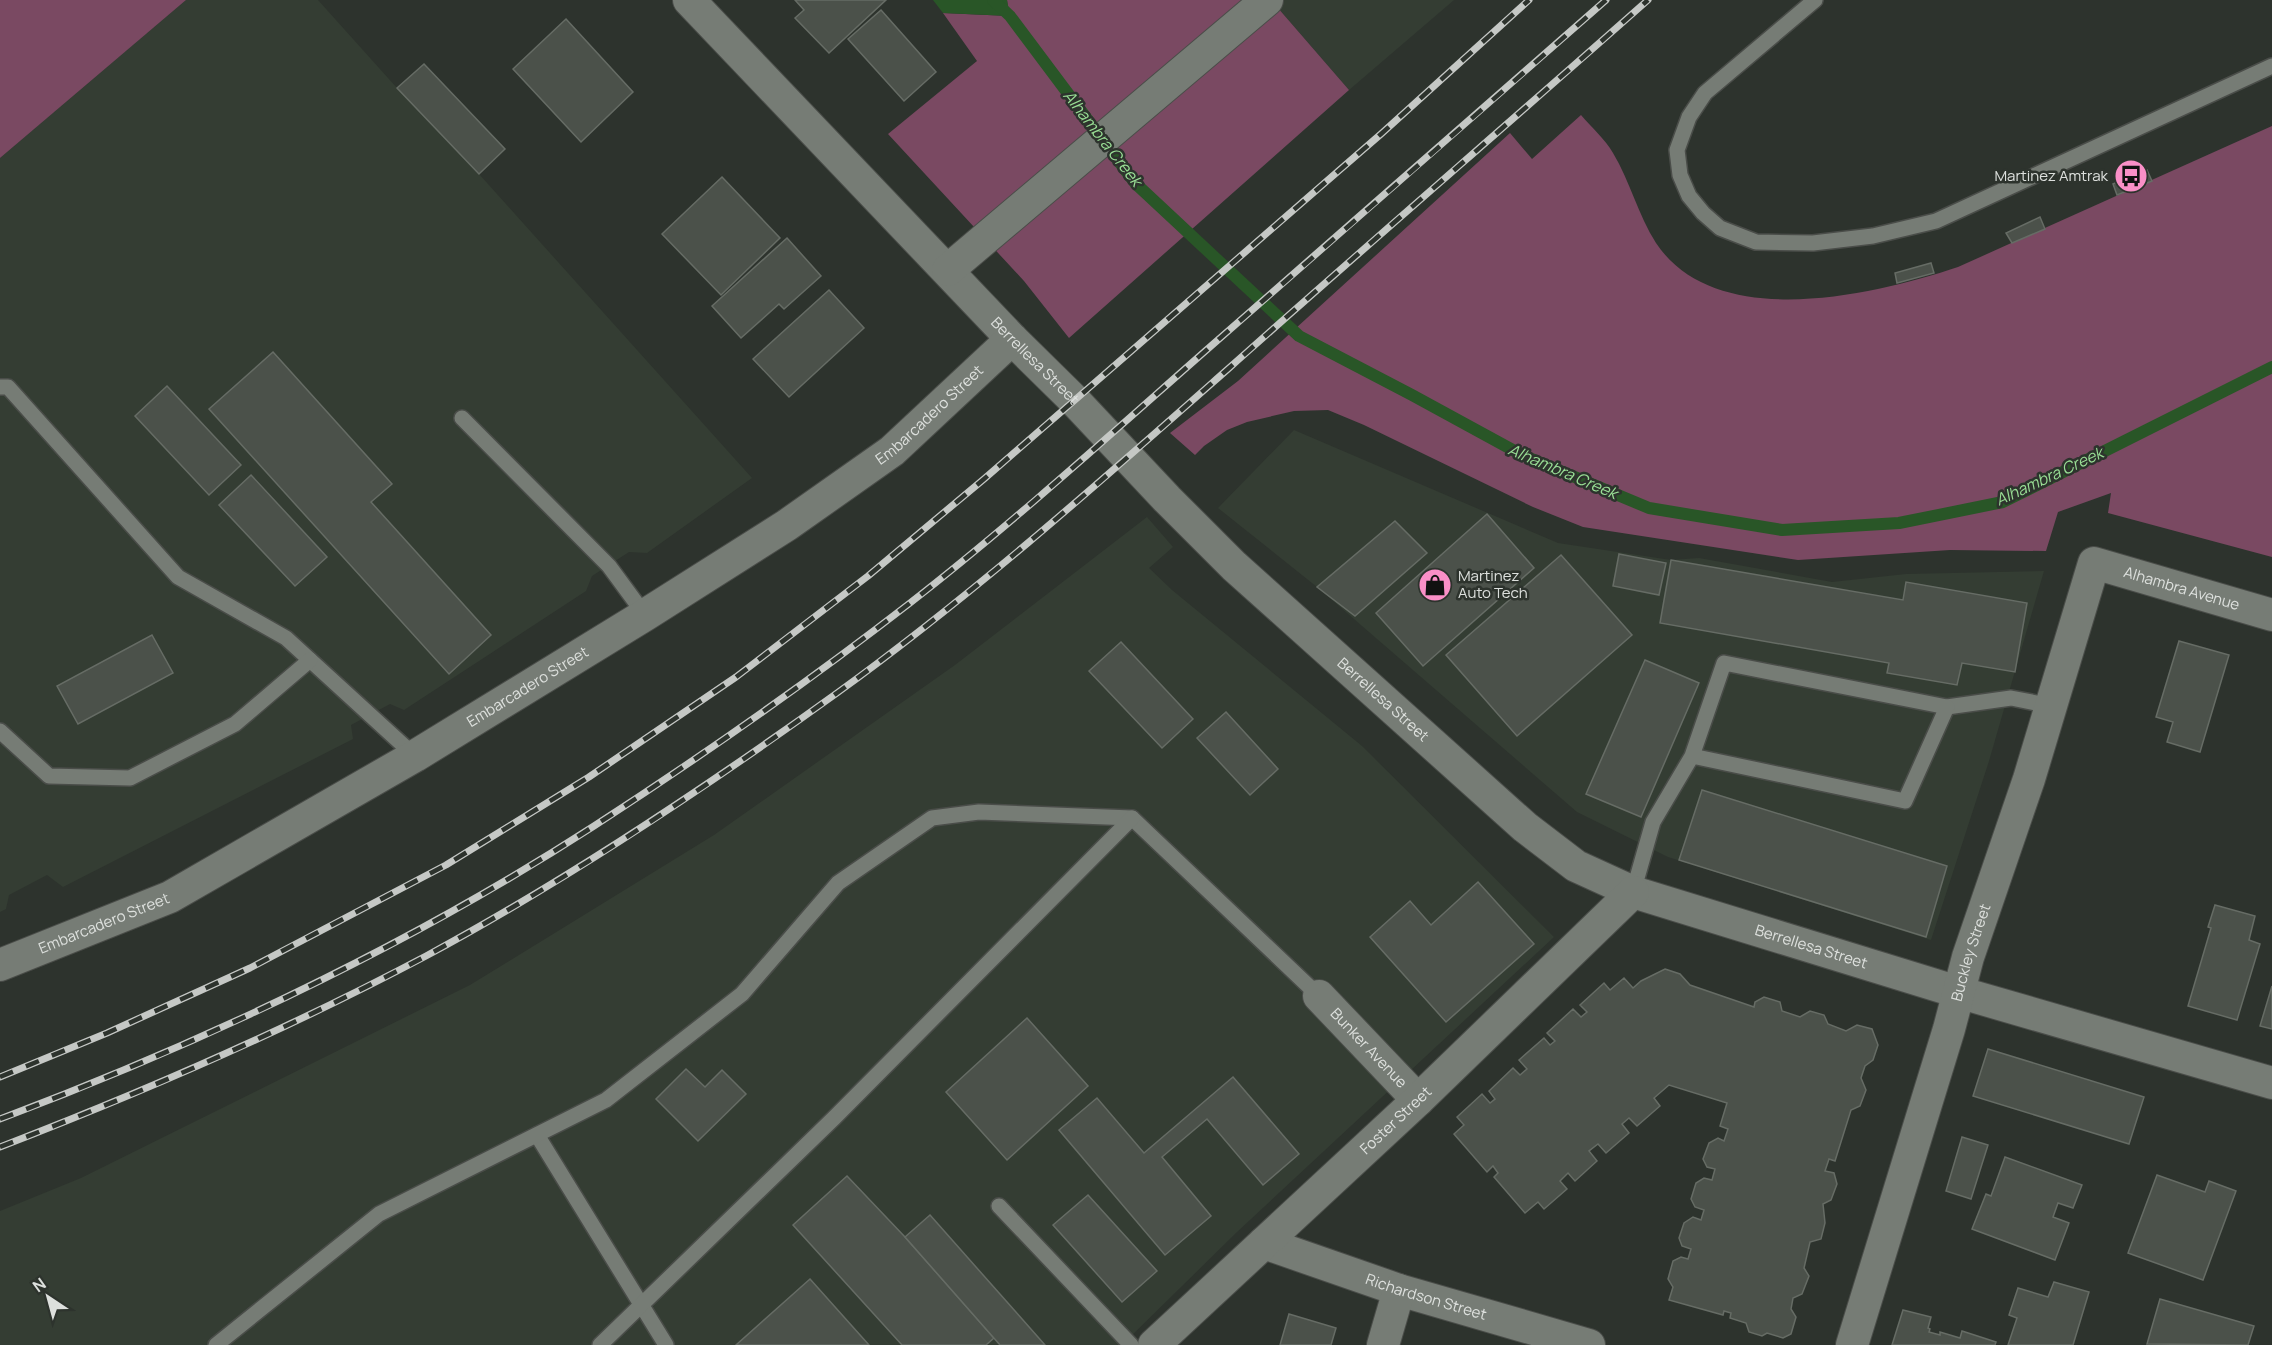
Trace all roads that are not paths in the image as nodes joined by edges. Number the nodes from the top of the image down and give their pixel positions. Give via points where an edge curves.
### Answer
1 (689, 0) edge
2 (1267, 0) edge
3 (1815, 0) edge
4 (2272, 66) edge
5 (948, 270) junction
6 (1012, 339) junction
7 (0, 387) edge
8 (462, 418) dead end
9 (2094, 563) joint
10 (645, 615) junction
11 (2272, 615) edge
12 (310, 660) junction
13 (2052, 706) junction
14 (1947, 707) junction
15 (0, 731) edge
16 (415, 756) junction
17 (1692, 756) junction
18 (1132, 818) junction
19 (1633, 892) junction
20 (0, 965) edge
21 (1958, 992) junction
22 (1319, 996) joint
23 (2272, 1083) edge
24 (1418, 1100) junction
25 (537, 1135) junction
26 (999, 1206) dead end
27 (1264, 1243) junction
28 (1399, 1290) junction
29 (642, 1305) junction
30 (216, 1345) edge
31 (600, 1345) edge
32 (666, 1345) edge
33 (1131, 1345) edge
34 (1154, 1345) edge
35 (1383, 1345) edge
36 (1589, 1345) edge
37 (1852, 1345) edge

1 - 5 street, Berrellesa Street
2 - 5 street
3 - 4 lane via 1705,93 1689,117 1677,150 1680,175 1689,196 1703,213 1720,228 1756,242 1813,243 1863,238 1936,220
5 - 6 street, Berrellesa Street
6 - 10 street, Embarcadero Street via 892,451 787,525
6 - 19 street, Berrellesa Street via 1234,566 1486,793 1576,866
7 - 12 lane via 8,387 178,577 286,638
8 - 10 lane via 609,566
9 - 11 street, Alhambra Avenue
9 - 13 street, Buckley Street
10 - 16 street, Embarcadero Street
12 - 15 lane via 235,724 130,778 49,776
12 - 16 lane
13 - 14 lane via 2006,698
13 - 21 street, Buckley Street
14 - 17 lane via 1905,801
14 - 17 lane via 1724,663
16 - 20 street, Embarcadero Street via 170,897
17 - 19 lane via 1653,822
18 - 22 lane
18 - 25 lane via 979,813 932,818 837,883 742,994 606,1100
18 - 29 lane
19 - 21 street, Berrellesa Street
19 - 24 street, Foster Street
21 - 23 street, Berrellesa Street
21 - 37 street, Buckley Street
22 - 24 street, Bunker Avenue
24 - 27 street, Foster Street
25 - 29 lane
25 - 30 lane via 379,1214
26 - 33 lane
27 - 28 street, Richardson Street
27 - 34 street, Foster Street
28 - 35 street
28 - 36 street, Richardson Street
29 - 31 lane
29 - 32 lane

